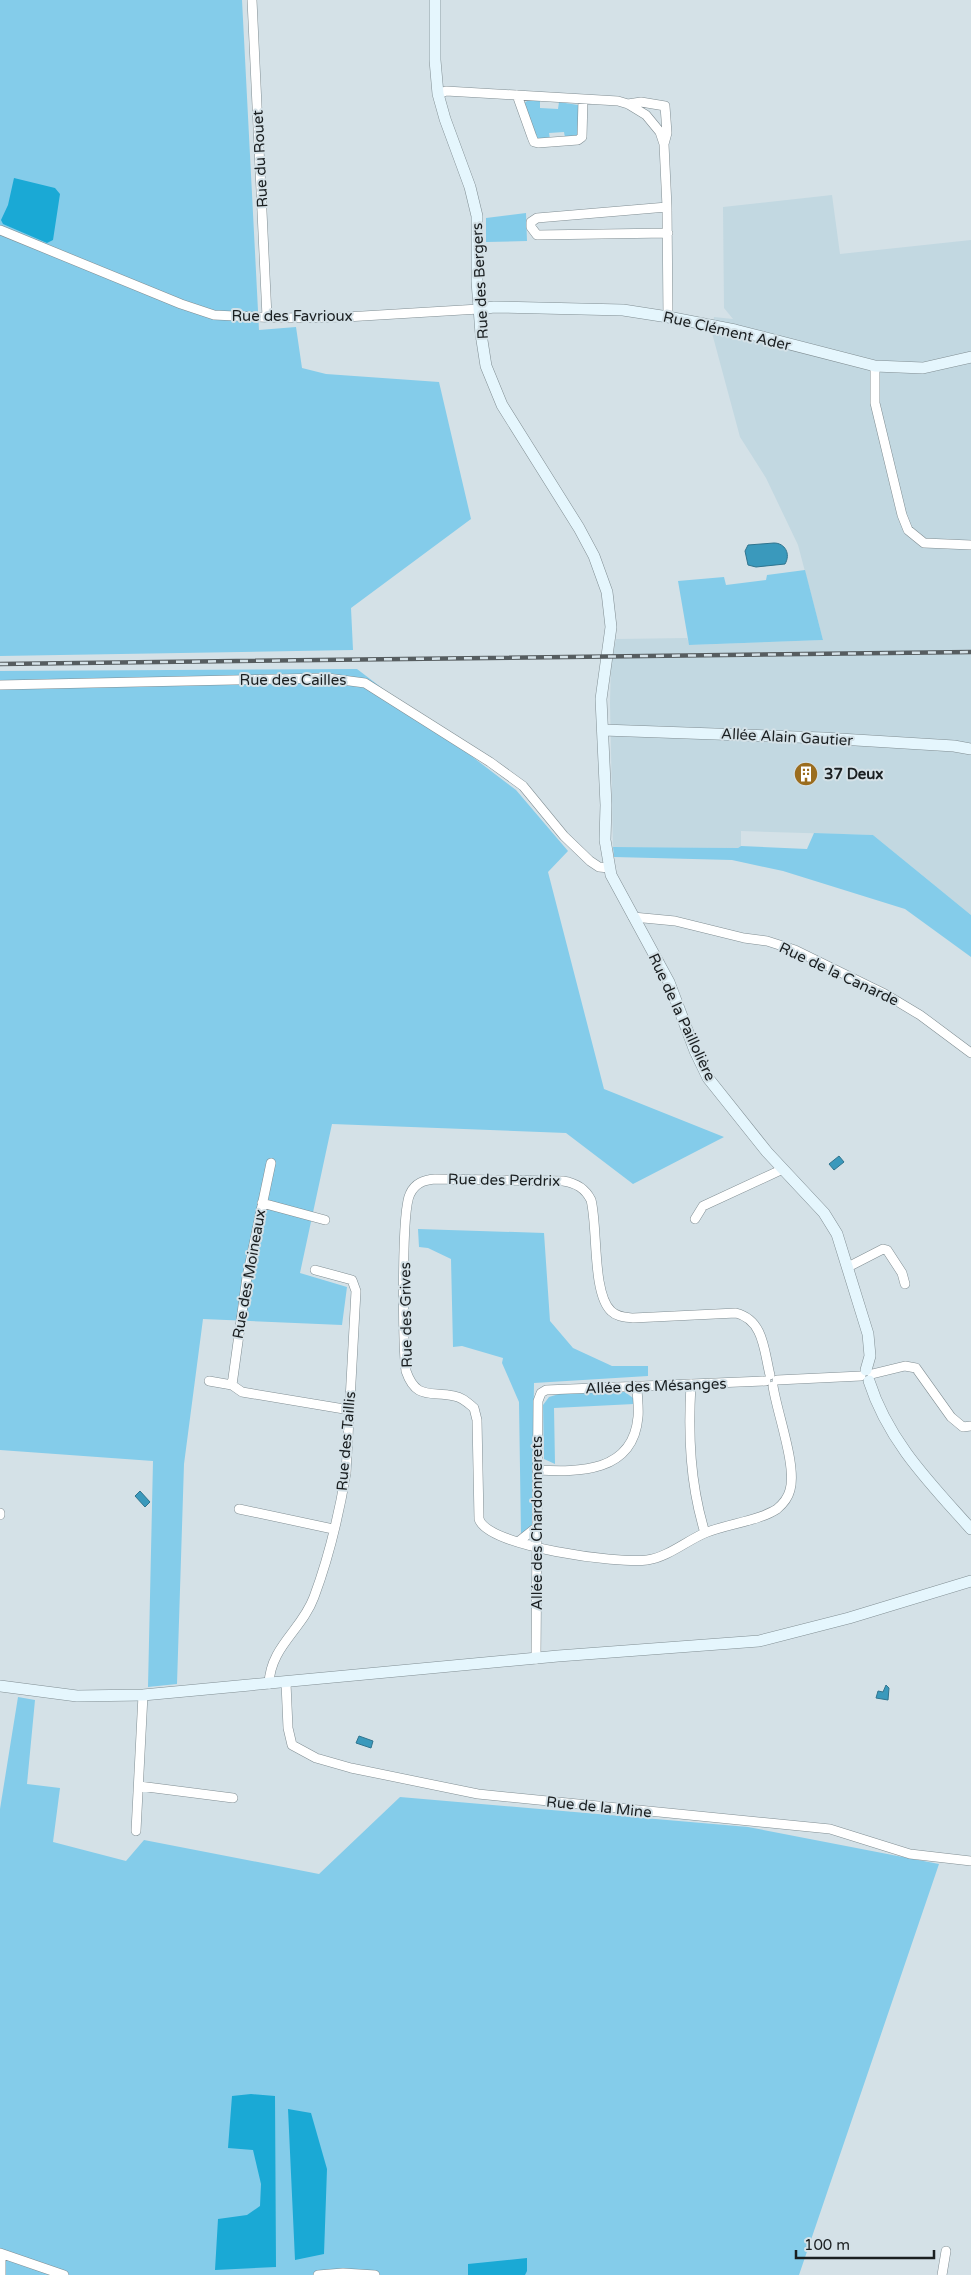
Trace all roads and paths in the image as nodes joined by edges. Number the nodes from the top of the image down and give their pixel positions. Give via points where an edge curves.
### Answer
1 (252, 0) edge
2 (435, 0) edge
3 (438, 94) junction
4 (517, 95) junction
5 (582, 99) junction
6 (628, 104) junction
7 (664, 144) junction
8 (667, 207) junction
9 (0, 230) edge
10 (668, 233) junction
11 (479, 308) junction
12 (266, 317) junction
13 (668, 317) junction
14 (971, 357) edge
15 (875, 366) junction
16 (971, 545) edge
17 (607, 656) joint
18 (0, 684) edge
19 (603, 730) junction
20 (971, 749) edge
21 (609, 868) junction
22 (634, 917) junction
23 (971, 1053) edge
24 (271, 1164) dead end
25 (783, 1169) junction
26 (262, 1203) junction
27 (695, 1219) dead end
28 (324, 1220) dead end
29 (406, 1237) joint
30 (848, 1267) junction
31 (315, 1270) dead end
32 (905, 1284) dead end
33 (867, 1375) junction
34 (771, 1380) junction
35 (209, 1381) dead end
36 (232, 1384) junction
37 (691, 1384) junction
38 (637, 1386) junction
39 (546, 1390) joint
40 (350, 1410) junction
41 (971, 1426) edge
42 (537, 1470) junction
43 (239, 1509) dead end
44 (537, 1527) junction
45 (333, 1530) junction
46 (971, 1530) edge
47 (705, 1533) junction
48 (518, 1542) junction
49 (537, 1549) junction
50 (553, 1552) junction
51 (536, 1571) junction
52 (971, 1581) edge
53 (536, 1659) junction
54 (286, 1683) junction
55 (269, 1684) junction
56 (0, 1686) edge
57 (143, 1695) junction
58 (139, 1786) junction
59 (233, 1798) dead end
60 (136, 1830) dead end
61 (971, 1861) edge
62 (946, 2251) dead end
63 (1, 2254) edge
64 (1, 2275) edge
65 (64, 2275) edge
66 (318, 2275) edge
67 (376, 2275) edge
68 (942, 2275) edge

1 - 12 street, Rue du Rouet
2 - 3 street, Rue des Bergers via 434,60
3 - 4 street via 446,91
3 - 11 street, Rue des Bergers via 475,204
4 - 5 street
4 - 5 street via 534,142 538,143 582,137
5 - 6 street
6 - 7 street via 654,124
6 - 7 street via 641,102 665,106 667,133
7 - 8 street
8 - 10 street
8 - 10 street via 537,218 531,227 537,235
9 - 12 street, Rue des Favrioux via 198,310
10 - 13 street
11 - 12 street, Rue des Favrioux
11 - 13 street, Rue Clément Ader via 623,310
11 - 17 street, Rue des Bergers via 492,384 579,528 607,592 611,627
13 - 15 street, Rue Clément Ader via 735,330
14 - 15 street, Rue Clément Ader via 923,368
15 - 16 street via 875,403 905,525 924,543
17 - 19 street, Rue de la Paillolière via 601,700
18 - 21 street, Rue des Cailles via 327,678 359,681 388,696 523,786 564,836 590,861 599,867
19 - 20 street, Allée Alain Gautier via 823,738
19 - 21 street, Rue de la Paillolière via 605,840
21 - 22 street, Rue de la Paillolière
22 - 23 street, Rue de la Canarde via 675,921 795,950 885,994
22 - 25 street, Rue de la Paillolière via 669,982 708,1078
24 - 26 street, Rue des Moineaux
25 - 27 street via 703,1206
25 - 30 street, Rue de la Paillolière via 831,1224
26 - 28 street
26 - 36 street, Rue des Moineaux via 246,1277
29 - 34 street, Rue des Perdrix via 410,1194 425,1181 575,1183 591,1200 600,1287 605,1304 611,1311 633,1318 744,1315 759,1331
29 - 48 street, Rue des Grives via 405,1363 410,1382 428,1394 454,1396 474,1408 481,1525
30 - 32 street via 883,1249 887,1250
30 - 33 street, Rue de la Paillolière via 868,1334 870,1356
31 - 40 street, Rue des Taillis via 352,1280 356,1291
33 - 34 street, Allée des Mésanges
33 - 41 street, Allée des Mésanges via 905,1366 916,1368 951,1417 963,1427
33 - 46 street, Rue de la Paillolière via 880,1411 898,1444
34 - 37 street, Allée des Mésanges
34 - 47 street, Rue des Perdrix via 792,1473 787,1497 771,1512
35 - 36 street
36 - 40 street via 242,1392
37 - 38 street, Allée des Mésanges
37 - 47 street via 689,1446
38 - 39 street, Allée des Mésanges
38 - 42 street via 637,1424 622,1454 602,1467
39 - 42 street, Allée des Chardonnerets via 538,1401
40 - 45 street, Rue des Taillis via 346,1473
42 - 44 street, Allée des Chardonnerets
43 - 45 street
44 - 48 street
44 - 49 street, Allée des Chardonnerets
45 - 55 street, Rue des Taillis via 314,1598 274,1658
47 - 50 street, Rue des Grives via 648,1560
48 - 49 street, Rue des Grives
49 - 50 street, Rue des Grives
49 - 51 street, Allée des Chardonnerets
50 - 51 street
51 - 53 street, Allée des Chardonnerets
52 - 53 street via 849,1618 759,1640
53 - 54 street
54 - 55 street
54 - 61 street, Rue de la Mine via 292,1745 316,1758 351,1768 478,1794 830,1830 910,1854
55 - 57 street
56 - 57 street via 77,1696
57 - 58 street
58 - 59 street
58 - 60 street
62 - 68 street
63 - 64 street
63 - 65 street
66 - 67 street via 351,2272

